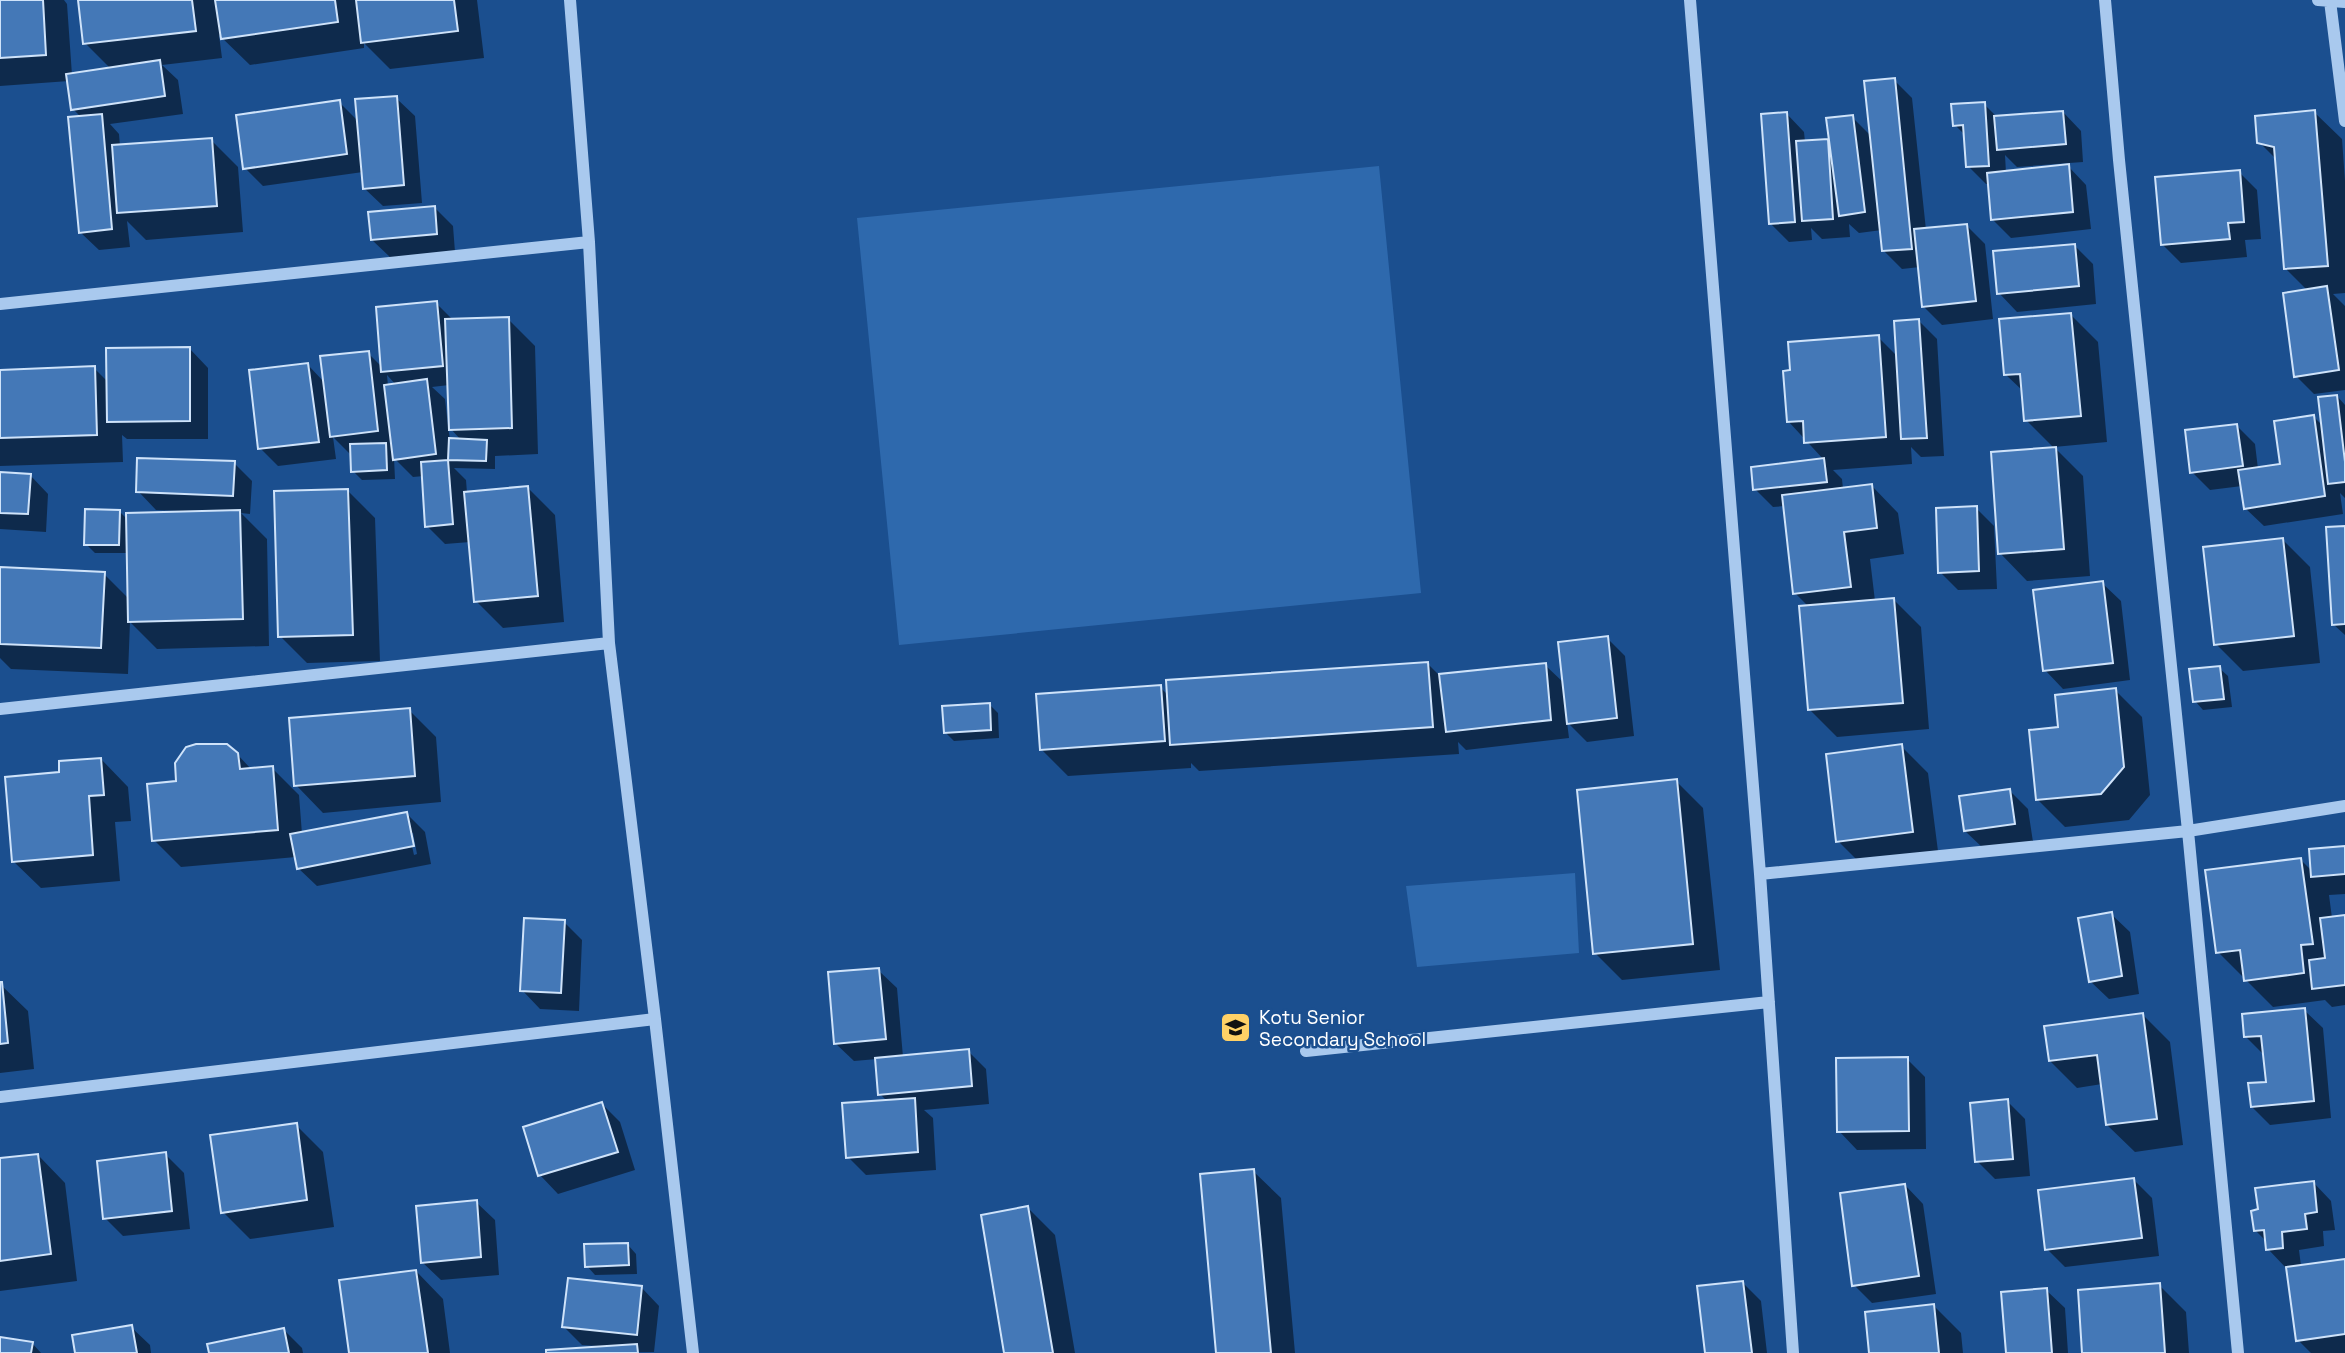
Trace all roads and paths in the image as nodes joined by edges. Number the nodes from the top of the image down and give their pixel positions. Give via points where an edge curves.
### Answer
1 (570, 0) edge
2 (1690, 0) edge
3 (2105, 0) edge
4 (2324, 1) edge
5 (2345, 2) edge
6 (2345, 121) edge
7 (589, 242) junction
8 (0, 304) edge
9 (609, 643) junction
10 (0, 709) edge
11 (2345, 806) edge
12 (2188, 831) junction
13 (1760, 874) junction
14 (1769, 1002) junction
15 (655, 1019) junction
16 (1307, 1051) dead end
17 (0, 1097) edge
18 (693, 1353) edge
19 (1793, 1353) edge
20 (2238, 1353) edge

1 - 7 street
2 - 13 street
3 - 12 street
4 - 5 street
4 - 6 street
7 - 8 street
7 - 9 street
9 - 10 street
9 - 15 street
11 - 12 street
12 - 13 street
12 - 20 street
13 - 14 street
14 - 16 street
14 - 19 street
15 - 17 street
15 - 18 street

